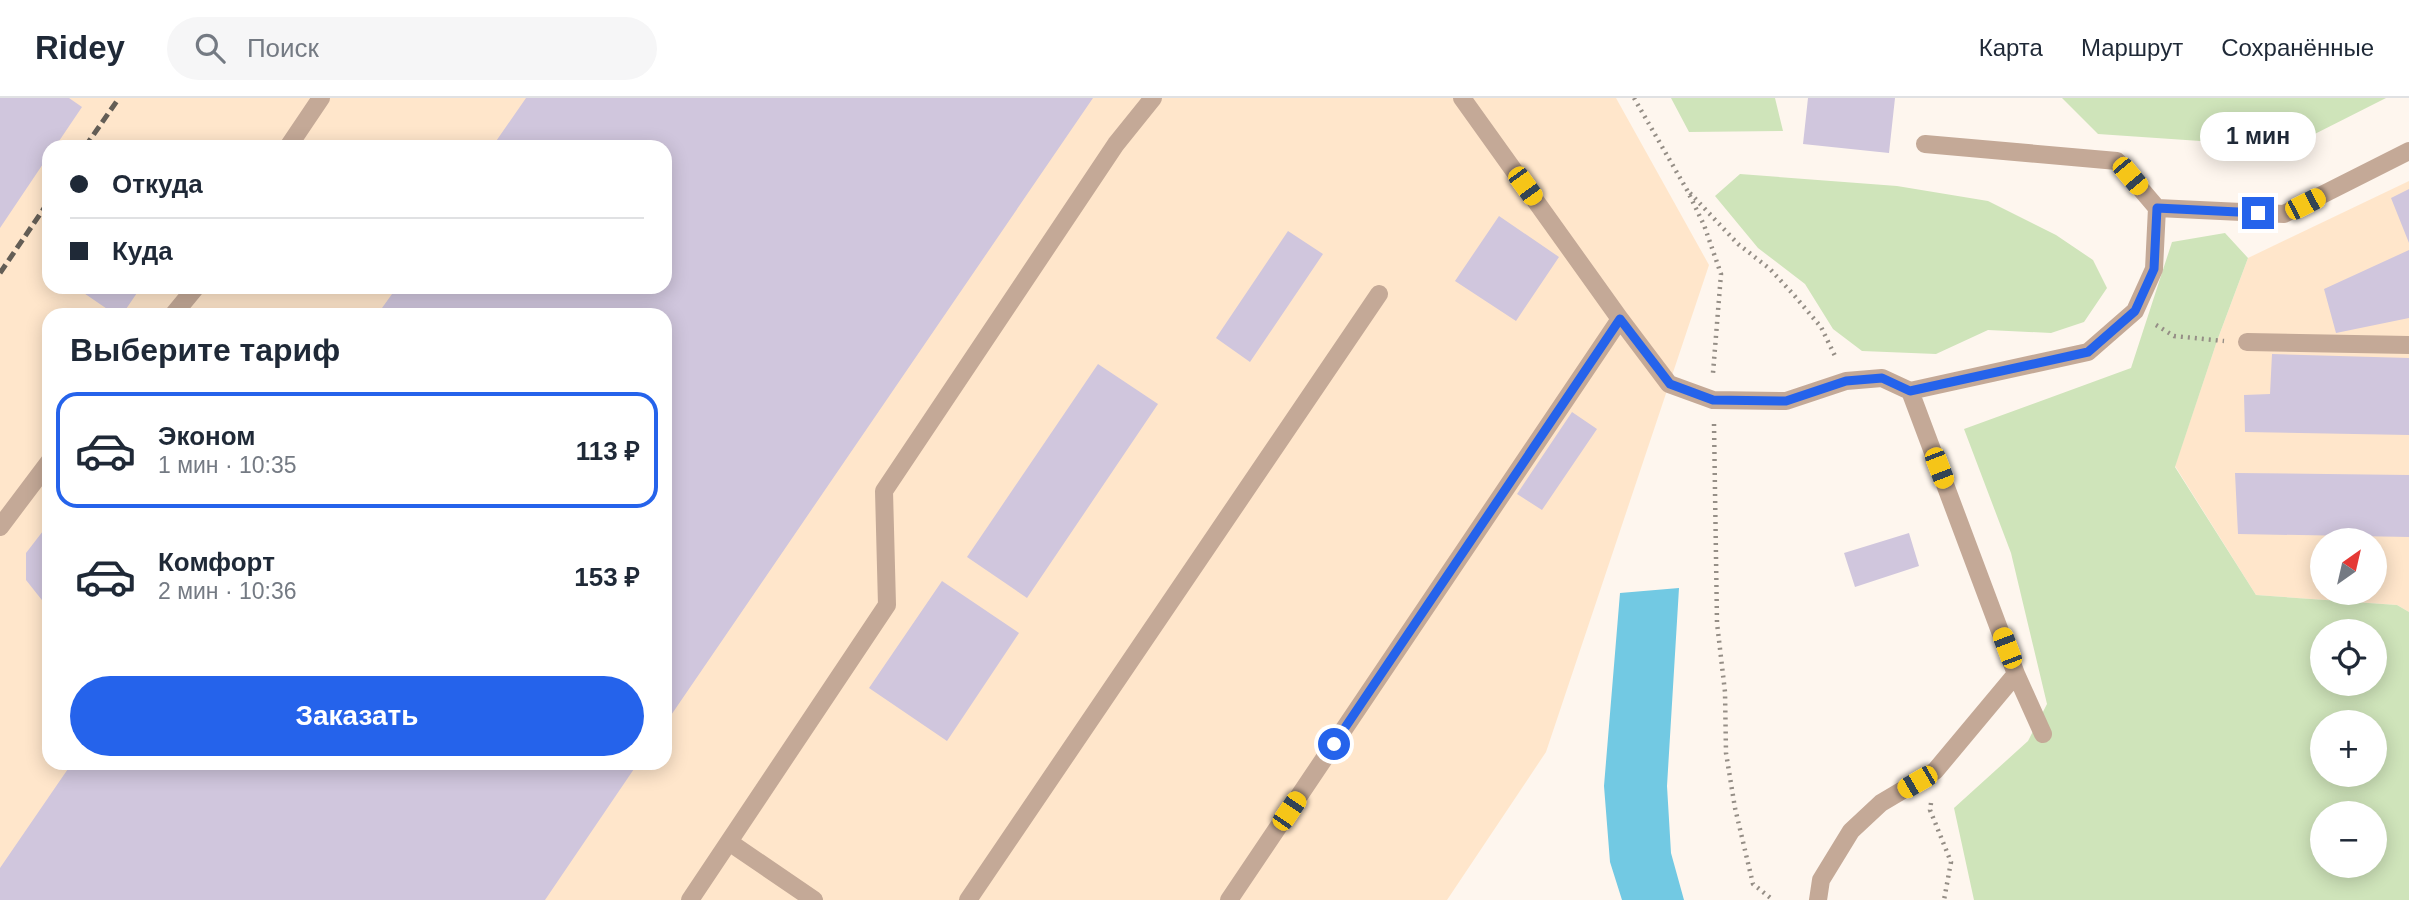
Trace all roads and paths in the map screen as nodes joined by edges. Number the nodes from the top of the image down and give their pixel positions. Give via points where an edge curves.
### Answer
1 (321, 98) edge
2 (1153, 98) edge
3 (1462, 98) edge
4 (1634, 98) edge
5 (293, 140) edge
6 (1925, 144) dead end
7 (2409, 151) edge
8 (1687, 190) junction
9 (2157, 208) junction
10 (190, 294) edge
11 (1379, 294) dead end
12 (179, 308) edge
13 (2135, 311) junction
14 (1620, 319) junction
15 (2247, 342) joint
16 (2409, 345) edge
17 (1846, 381) junction
18 (1910, 391) junction
19 (1713, 400) junction
20 (42, 470) edge
21 (0, 527) edge
22 (2016, 674) junction
23 (2043, 734) dead end
24 (1935, 771) junction
25 (729, 842) junction
26 (690, 900) edge
27 (814, 900) edge
28 (968, 900) edge
29 (1229, 900) edge
30 (1773, 900) edge
31 (1818, 900) edge
32 (1944, 900) edge

1 - 5 lane
2 - 25 lane via 1116,144 884,491 887,605
3 - 14 lane
4 - 8 path
6 - 9 lane via 2118,161
7 - 9 lane via 2284,214
8 - 17 path via 1793,293 1821,327
8 - 19 path via 1721,274
9 - 13 lane via 2154,269
10 - 12 lane
11 - 28 lane
13 - 15 path via 2174,336
13 - 18 lane via 2088,352
14 - 19 lane via 1670,384
14 - 29 lane
15 - 16 lane
17 - 18 lane via 1882,378
17 - 19 lane via 1786,401
18 - 22 lane
19 - 30 path via 1717,623 1726,752 1753,884
20 - 21 lane
22 - 23 lane
22 - 24 lane
24 - 31 lane via 1881,803 1851,831 1821,880
24 - 32 path via 1930,810 1951,862
25 - 26 lane
25 - 27 lane

